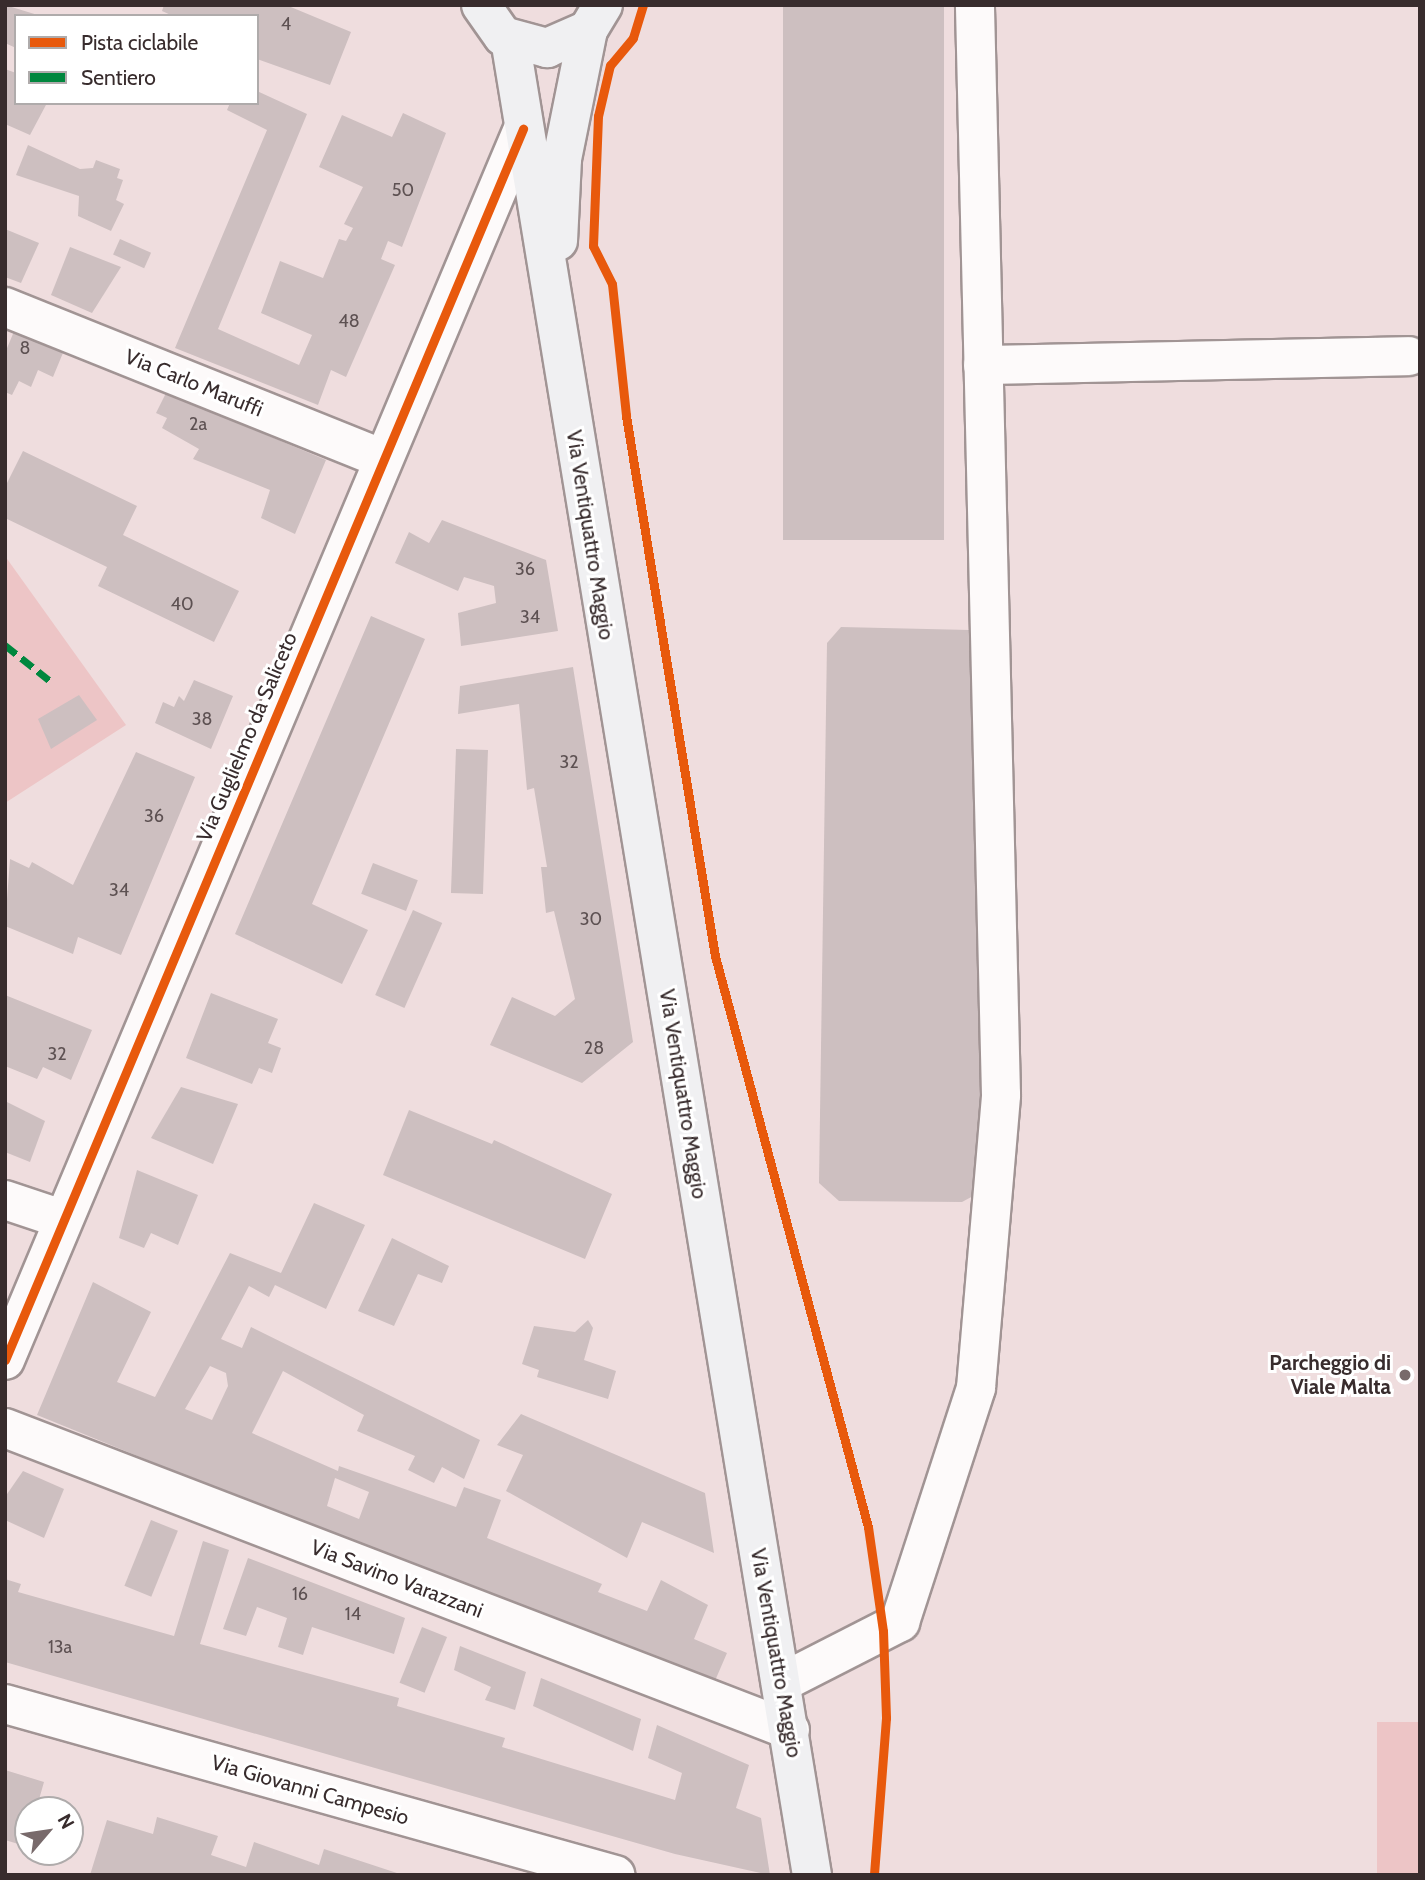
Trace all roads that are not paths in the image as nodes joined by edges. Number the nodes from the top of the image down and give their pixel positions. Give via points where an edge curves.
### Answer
1 (481, 5) edge
2 (975, 5) edge
3 (595, 17) edge
4 (510, 39) junction
5 (523, 129) junction
6 (5, 307) edge
7 (553, 313) junction
8 (1409, 356) dead end
9 (983, 365) junction
10 (383, 458) junction
11 (5, 1199) edge
12 (62, 1219) junction
13 (5, 1360) edge
14 (5, 1428) edge
15 (781, 1683) junction
16 (5, 1704) edge
17 (790, 1730) junction
18 (615, 1875) edge
19 (812, 1875) edge

1 - 4 main road
2 - 9 street
3 - 4 main road, Via Ventiquattro Maggio via 547,48
3 - 7 main road, Via Ventiquattro Maggio via 562,159
4 - 5 main road, Via Ventiquattro Maggio
5 - 7 main road, Via Ventiquattro Maggio
5 - 10 street, Via Guglielmo da Saliceto
6 - 10 street, Via Carlo Maruffi
7 - 15 main road, Via Ventiquattro Maggio
8 - 9 street
9 - 15 street via 1002,1095 976,1388 900,1622
10 - 12 street, Via Guglielmo da Saliceto
11 - 12 street
12 - 13 street, Via Guglielmo da Saliceto
14 - 17 street, Via Savino Varazzani
15 - 17 main road, Via Ventiquattro Maggio
16 - 18 street, Via Giovanni Campesio
17 - 19 main road, Via Ventiquattro Maggio

